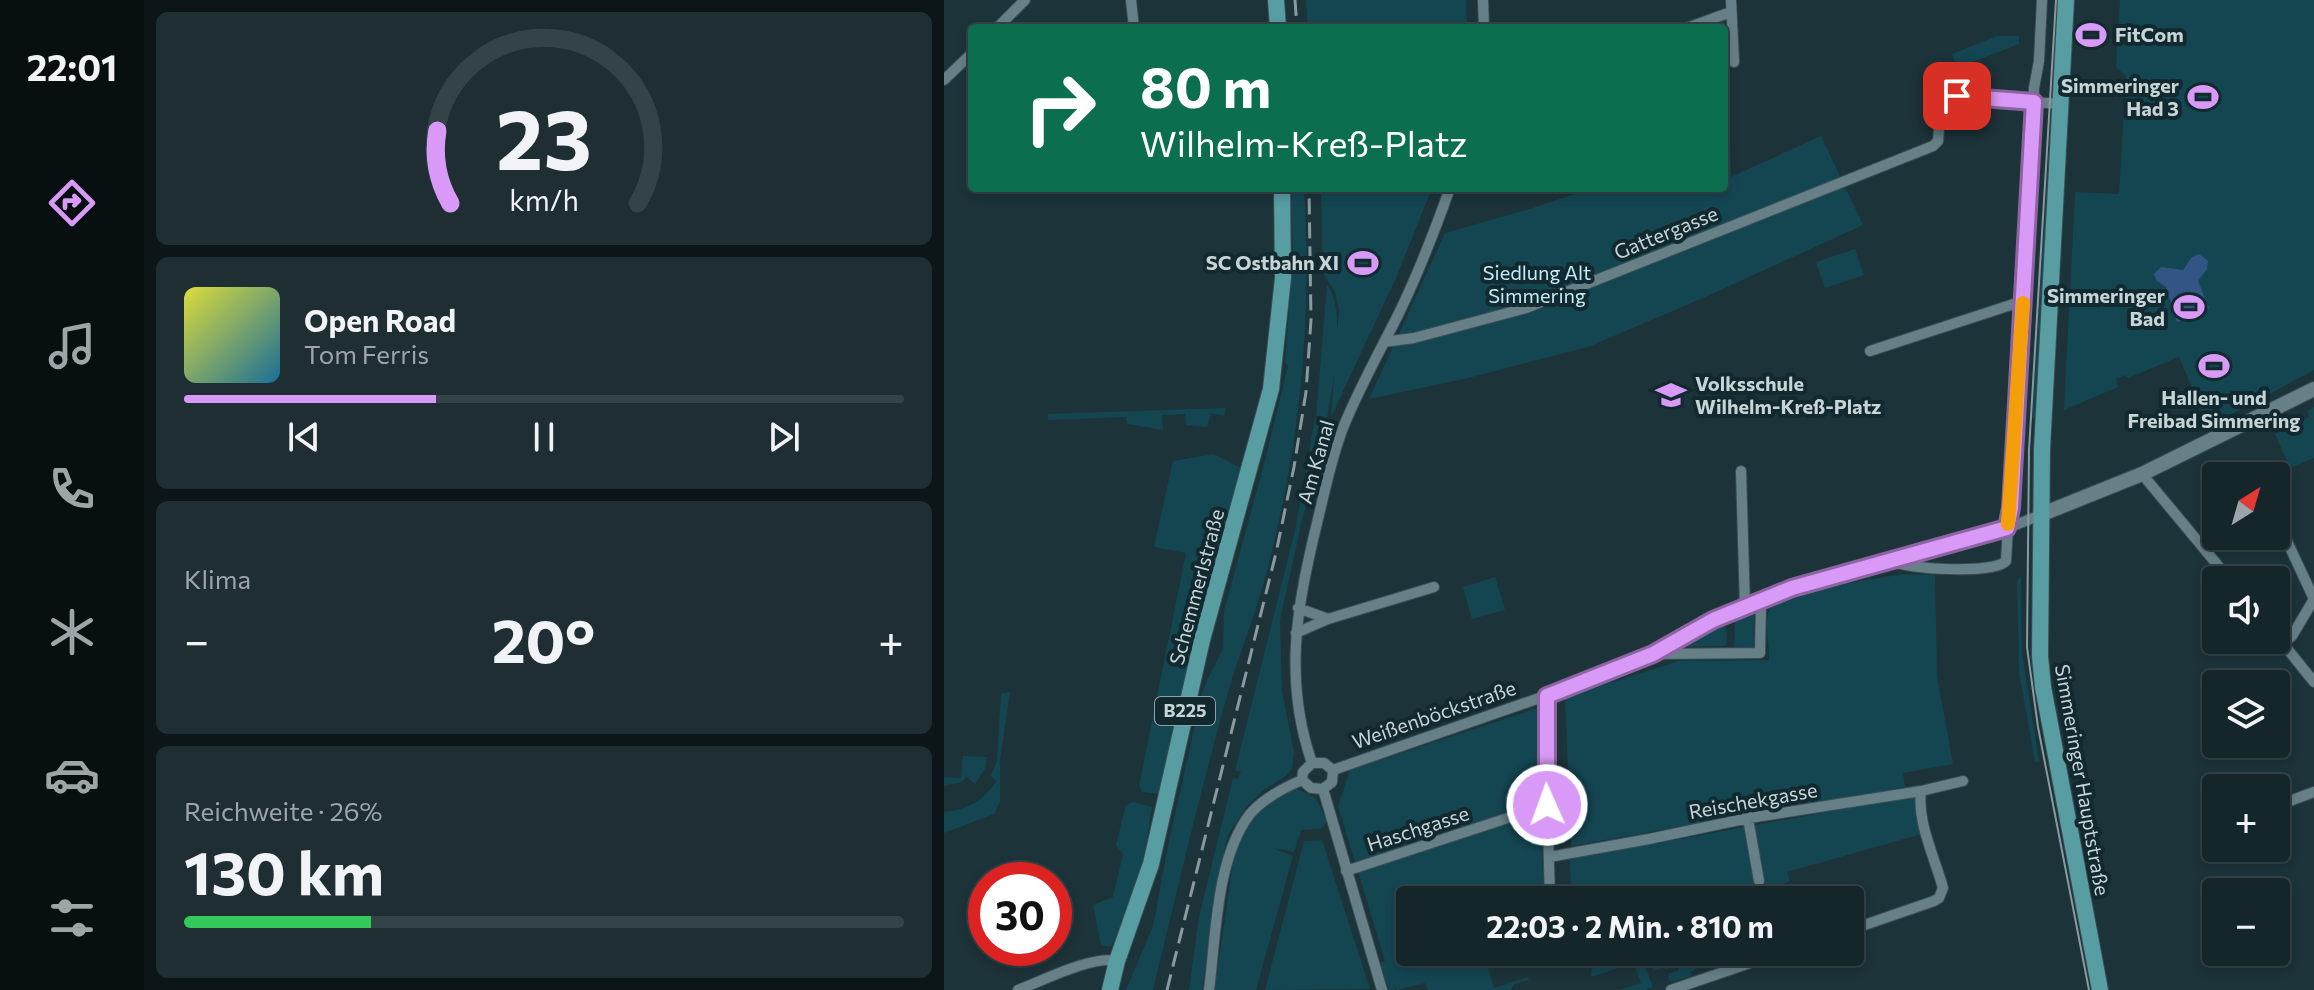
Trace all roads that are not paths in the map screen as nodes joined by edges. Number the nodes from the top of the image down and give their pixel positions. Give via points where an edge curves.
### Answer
1 (1025, 0) edge
2 (1131, 0) edge
3 (1276, 0) edge
4 (1483, 0) edge
5 (1731, 0) edge
6 (2042, 0) edge
7 (2066, 0) edge
8 (1731, 12) junction
9 (1001, 24) edge
10 (1134, 24) edge
11 (1278, 24) edge
12 (1484, 24) edge
13 (1698, 24) edge
14 (968, 57) edge
15 (1734, 62) dead end
16 (944, 80) edge
17 (2034, 102) junction
18 (2061, 104) junction
19 (1282, 192) edge
20 (1448, 192) edge
21 (2023, 301) junction
22 (1384, 342) junction
23 (1870, 351) dead end
24 (2314, 389) edge
25 (1741, 471) dead end
26 (2142, 474) junction
27 (2040, 515) junction
28 (2007, 528) junction
29 (1942, 547) junction
30 (2290, 548) edge
31 (1890, 560) junction
32 (2218, 566) edge
33 (1941, 568) junction
34 (1434, 587) dead end
35 (2314, 599) edge
36 (1761, 601) junction
37 (1745, 607) junction
38 (1298, 608) junction
39 (1328, 619) junction
40 (1296, 633) junction
41 (2290, 636) edge
42 (2290, 652) edge
43 (1653, 654) junction
44 (2314, 682) edge
45 (1547, 696) junction
46 (1312, 763) junction
47 (1333, 770) junction
48 (1302, 780) junction
49 (1963, 781) dead end
50 (1323, 789) junction
51 (1921, 791) junction
52 (2314, 792) edge
53 (2290, 801) edge
54 (1547, 805) junction
55 (1748, 812) junction
56 (1549, 857) junction
57 (1346, 871) junction
58 (1759, 881) dead end
59 (1550, 886) edge
60 (1864, 925) edge
61 (1117, 961) junction
62 (1741, 966) edge
63 (1018, 990) edge
64 (1110, 990) edge
65 (1209, 990) edge
66 (1382, 990) edge
67 (1671, 990) edge
68 (2100, 990) edge

1 - 9 street
2 - 10 street
3 - 11 main road
4 - 12 street
5 - 8 street
6 - 17 street
7 - 18 main road, Simmeringer Hauptstraße
8 - 13 street
8 - 15 street
14 - 16 street
17 - 18 street, Gattergasse
17 - 21 street
17 - 22 street, Gattergasse via 1945,98 1933,146 1526,308
18 - 27 main road, Simmeringer Hauptstraße
19 - 61 main road, Schemmerlstraße / B225 via 1283,278 1271,389 1202,640 1151,864
20 - 22 street, Am Kanal
21 - 23 street
21 - 28 street
22 - 38 street, Am Kanal via 1335,451
24 - 26 main road
25 - 37 street
26 - 27 main road
26 - 32 street
27 - 28 street
27 - 68 main road, Simmeringer Hauptstraße via 2043,687
28 - 29 street
28 - 33 street via 2003,566
29 - 31 street
29 - 33 street
30 - 35 street
31 - 33 street via 1899,566
31 - 36 street
34 - 39 street
35 - 41 street
36 - 37 street
36 - 43 street via 1760,653
37 - 43 street
38 - 39 street
38 - 40 street, Am Kanal
39 - 40 street
40 - 46 street, Am Kanal via 1299,707
42 - 44 street
43 - 45 street, Weißenböckstraße
45 - 47 street, Weißenböckstraße
45 - 54 street
46 - 47 street
46 - 48 street
47 - 50 street via 1332,782
48 - 50 street
48 - 65 street via 1270,796 1252,813 1231,849
49 - 51 street, Reischekgasse
50 - 57 street
51 - 55 street, Reischekgasse
51 - 60 street via 1942,894
52 - 53 street
54 - 56 street
54 - 57 street, Haschgasse
55 - 56 street, Reischekgasse via 1649,839
55 - 58 street
56 - 59 street
57 - 66 street
61 - 63 street via 1095,962
61 - 64 main road, Schemmerlstraße / B225
62 - 67 street

